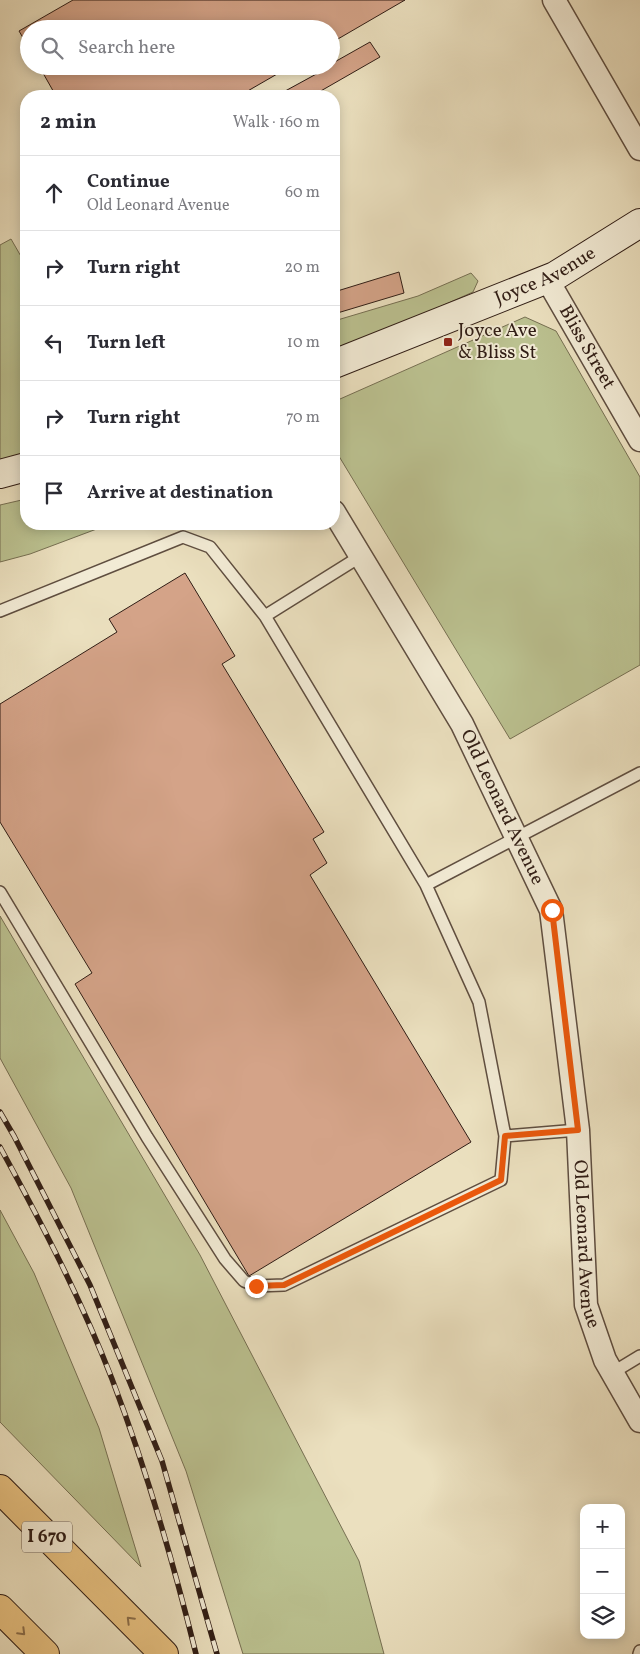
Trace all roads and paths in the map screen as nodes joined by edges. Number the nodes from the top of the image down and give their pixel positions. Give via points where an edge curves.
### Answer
1 (554, 0) edge
2 (640, 149) edge
3 (640, 223) edge
4 (547, 280) junction
5 (340, 362) edge
6 (640, 440) edge
7 (20, 469) edge
8 (0, 474) edge
9 (340, 522) edge
10 (360, 556) junction
11 (0, 611) edge
12 (265, 616) junction
13 (640, 773) edge
14 (518, 838) junction
15 (426, 884) junction
16 (0, 892) edge
17 (578, 1130) junction
18 (505, 1136) junction
19 (640, 1356) edge
20 (612, 1373) junction
21 (640, 1421) edge
22 (0, 1489) edge
23 (0, 1609) edge
24 (44, 1654) edge
25 (164, 1654) edge

1 - 2 street
3 - 4 street, Joyce Avenue
4 - 5 street, Joyce Avenue
4 - 6 street, Bliss Street
7 - 8 street
9 - 10 street, Old Leonard Avenue
10 - 12 lane
10 - 14 street, Old Leonard Avenue via 462,724
11 - 12 lane via 183,536 210,546
12 - 15 lane
13 - 14 lane
14 - 15 lane
14 - 17 street, Old Leonard Avenue via 552,910
15 - 18 lane via 479,1002
16 - 18 lane via 147,1137 225,1259 250,1284 284,1285 501,1180
17 - 18 lane
17 - 20 street, Old Leonard Avenue via 586,1305
19 - 20 lane
20 - 21 street, Old Leonard Avenue
25 -> 22 highway, I 670
23 -> 24 highway

